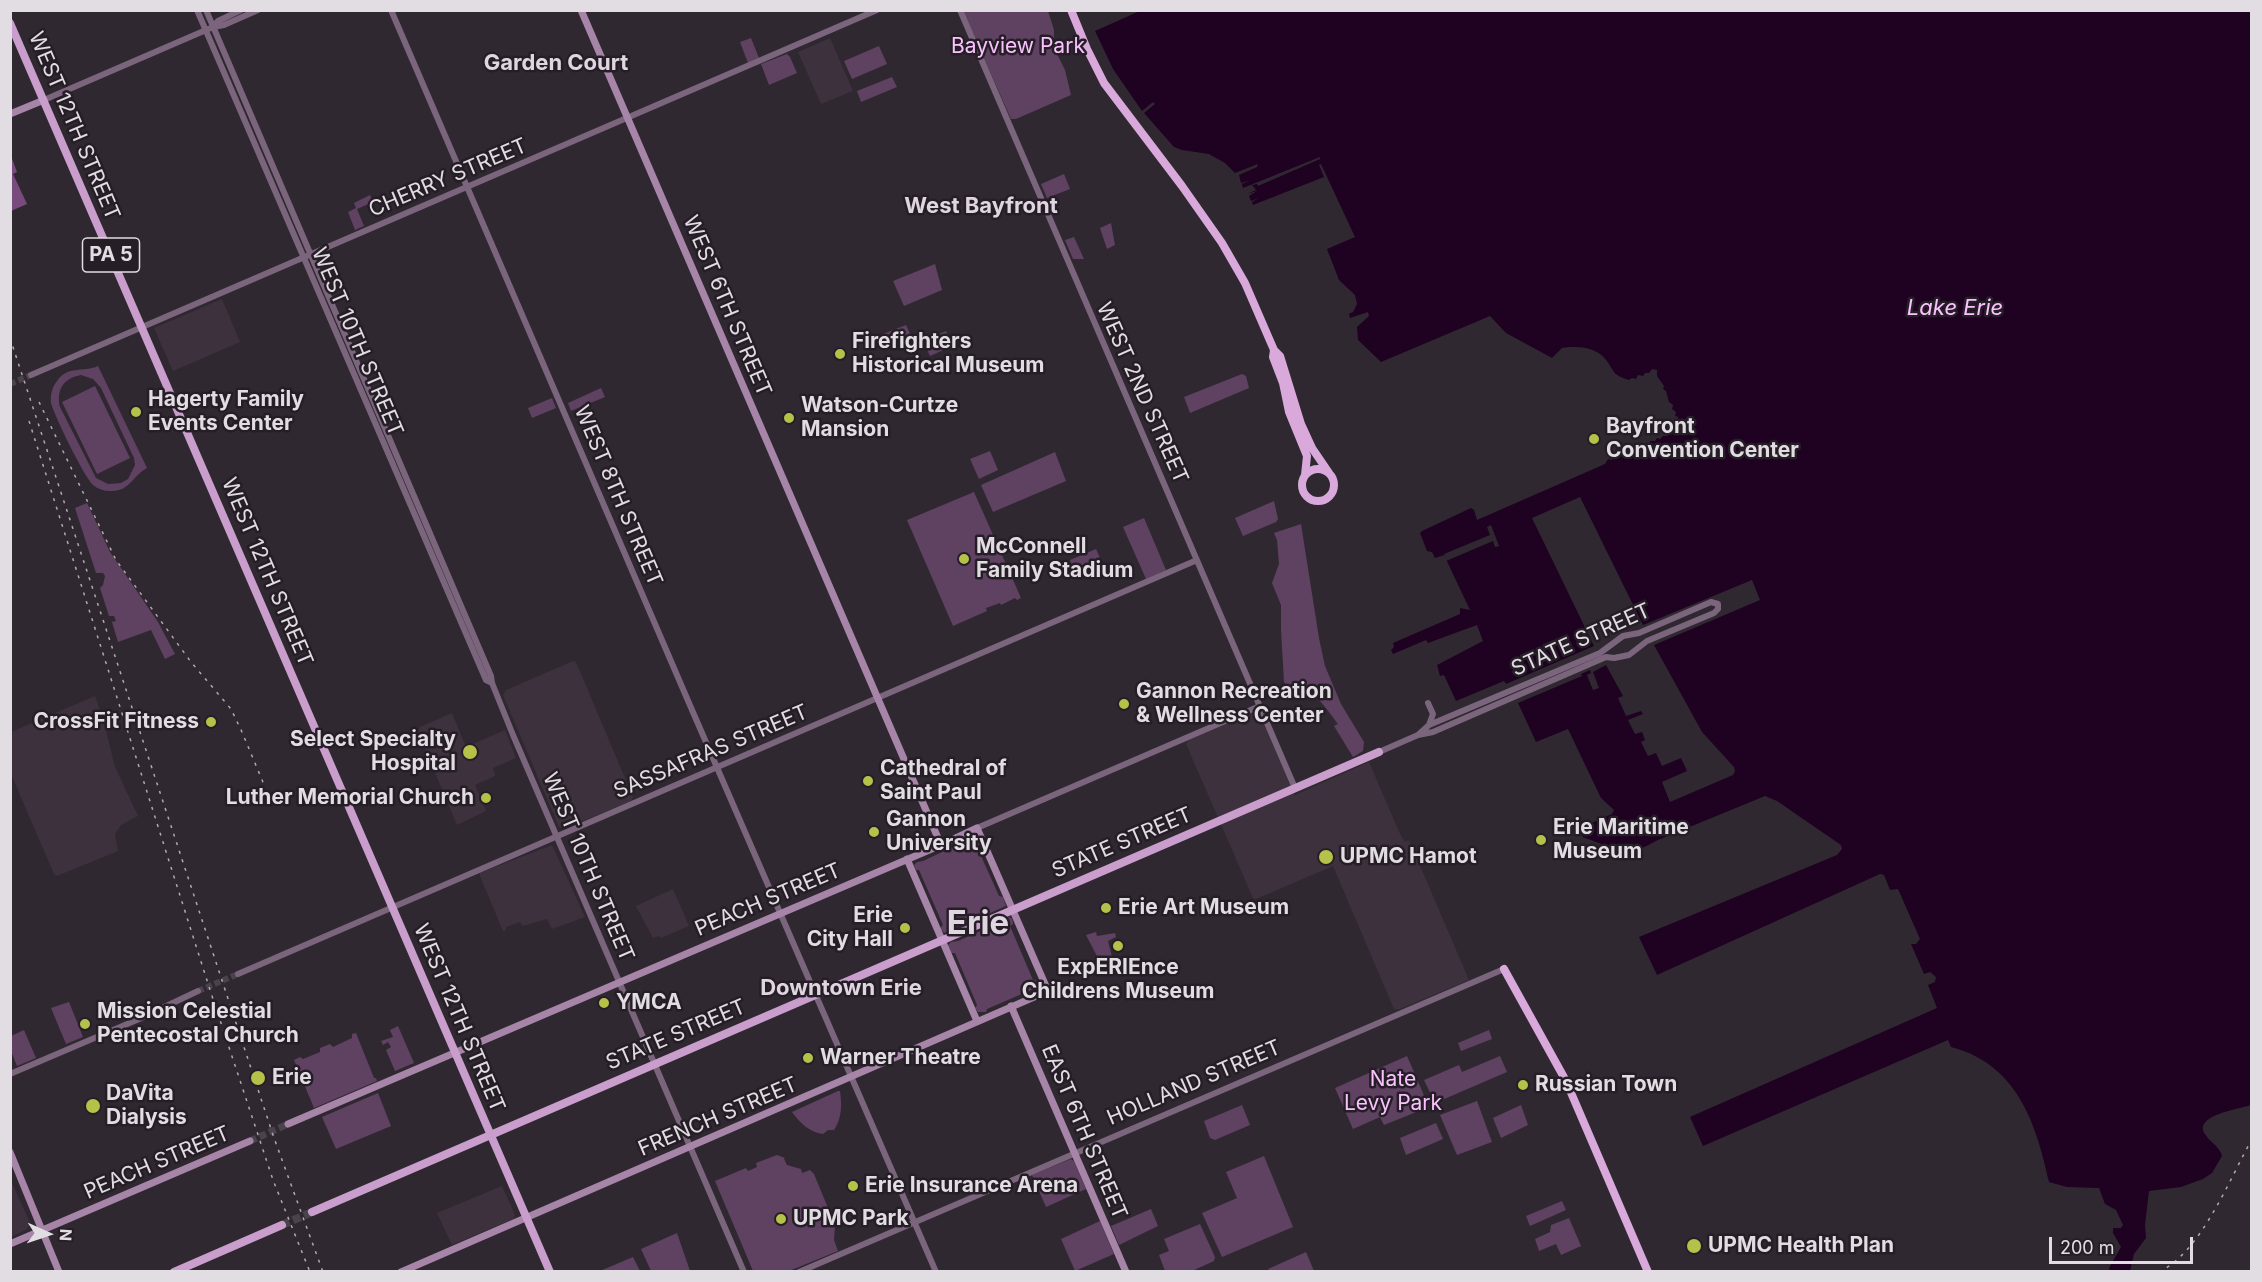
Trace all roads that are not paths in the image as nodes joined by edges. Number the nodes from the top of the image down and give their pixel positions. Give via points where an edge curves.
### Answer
1 (197, 10) edge
2 (206, 10) edge
3 (241, 10) edge
4 (258, 10) edge
5 (391, 10) edge
6 (581, 10) edge
7 (877, 10) edge
8 (960, 10) edge
9 (1071, 10) edge
10 (10, 23) edge
11 (213, 27) junction
12 (205, 30) junction
13 (44, 100) junction
14 (10, 114) edge
15 (628, 117) junction
16 (276, 184) junction
17 (468, 187) junction
18 (307, 256) junction
19 (142, 327) junction
20 (1274, 350) junction
21 (31, 375) tunnel mouth
22 (1329, 473) junction
23 (1305, 475) junction
24 (1197, 560) junction
25 (878, 698) junction
26 (1428, 703) dead end
27 (1260, 706) junction
28 (1429, 725) junction
29 (1418, 735) junction
30 (1379, 752) joint
31 (717, 768) junction
32 (1295, 788) junction
33 (976, 828) junction
34 (557, 836) junction
35 (941, 845) junction
36 (907, 859) junction
37 (392, 907) junction
38 (1013, 909) junction
39 (780, 913) junction
40 (942, 941) junction
41 (1504, 969) joint
42 (238, 974) tunnel mouth
43 (620, 982) junction
44 (198, 991) tunnel mouth
45 (815, 995) junction
46 (1011, 1006) junction
47 (976, 1021) junction
48 (454, 1051) junction
49 (655, 1064) junction
50 (10, 1074) edge
51 (852, 1077) junction
52 (288, 1124) tunnel mouth
53 (490, 1135) junction
54 (250, 1141) tunnel mouth
55 (691, 1146) junction
56 (10, 1152) edge
57 (1074, 1153) junction
58 (312, 1212) tunnel mouth
59 (526, 1218) junction
60 (915, 1221) junction
61 (282, 1225) tunnel mouth
62 (42, 1230) junction
63 (10, 1244) edge
64 (59, 1272) edge
65 (174, 1272) edge
66 (401, 1272) edge
67 (550, 1272) edge
68 (744, 1272) edge
69 (799, 1272) edge
70 (936, 1272) edge
71 (1126, 1272) edge
72 (1648, 1272) edge

1 - 12 street, WEST 10TH STREET
2 - 11 street, WEST 10TH STREET
3 - 11 street
4 - 11 street
5 - 17 street, WEST 8TH STREET
6 - 15 main road, WEST 6TH STREET
7 - 15 street, CHERRY STREET
8 - 24 street, WEST 2ND STREET
9 - 20 highway via 1104,83 1222,243 1245,283
10 - 13 main road, WEST 12TH STREET / PA 5
11 - 12 street
11 - 16 street, WEST 10TH STREET
12 - 13 street
12 - 16 street, WEST 10TH STREET
13 - 14 main road
13 - 19 main road, WEST 12TH STREET / PA 5
15 - 17 street, CHERRY STREET
15 - 25 main road, WEST 6TH STREET
16 - 18 street, WEST 10TH STREET
17 - 18 street, CHERRY STREET
17 - 31 street, WEST 8TH STREET
18 - 19 street, CHERRY STREET
18 - 34 street, WEST 10TH STREET
19 - 21 street, CHERRY STREET
19 - 37 main road, WEST 12TH STREET / PA 5
20 - 22 highway via 1280,356 1304,432
20 - 23 highway via 1289,412 1307,456
22 - 23 highway via 1317,469
22 - 23 highway via 1334,490 1322,501 1309,499 1303,492
24 - 25 street, SASSAFRAS STREET
24 - 27 street, WEST 2ND STREET
25 - 31 street, SASSAFRAS STREET
25 - 35 main road, WEST 6TH STREET
26 - 28 street via 1433,714
27 - 32 street, WEST 2ND STREET
27 - 33 street, PEACH STREET
28 - 29 street, STATE STREET
28 - 29 street, STATE STREET via 1600,653 1623,636 1644,632 1711,602 1718,604 1714,613 1647,641 1629,655 1606,657
29 - 30 street, STATE STREET
30 - 32 main road, STATE STREET
31 - 34 street, SASSAFRAS STREET
31 - 39 street, WEST 8TH STREET
32 - 38 main road, STATE STREET
33 - 35 main road, PEACH STREET
33 - 38 main road
34 - 37 street, SASSAFRAS STREET
34 - 43 street, WEST 10TH STREET
35 - 36 main road, PEACH STREET
36 - 39 main road, PEACH STREET
36 - 40 main road
37 - 42 street, SASSAFRAS STREET
37 - 48 main road, WEST 12TH STREET / PA 5
38 - 40 main road, STATE STREET
38 - 46 main road, FRENCH STREET via 1048,991
39 - 43 main road, PEACH STREET
39 - 45 street, WEST 8TH STREET
40 - 45 main road, STATE STREET
40 - 47 main road
41 - 57 street, HOLLAND STREET
41 - 72 highway via 1566,1081
43 - 48 main road, PEACH STREET
43 - 49 street, WEST 10TH STREET
44 - 50 street
45 - 49 main road, STATE STREET
45 - 51 street, WEST 8TH STREET
46 - 47 main road, FRENCH STREET
46 - 57 main road, EAST 6TH STREET
47 - 51 main road, FRENCH STREET
48 - 52 main road, PEACH STREET
48 - 53 main road, WEST 12TH STREET / PA 5
49 - 53 main road, STATE STREET
49 - 55 street, WEST 10TH STREET
51 - 55 main road, FRENCH STREET
51 - 60 street, WEST 8TH STREET
53 - 58 main road, STATE STREET
53 - 59 main road, PA 5
54 - 62 main road, PEACH STREET
55 - 59 main road, FRENCH STREET
55 - 68 street, WEST 10TH STREET
56 - 62 main road
57 - 60 street, HOLLAND STREET
57 - 71 main road, EAST 6TH STREET
59 - 66 main road, FRENCH STREET
59 - 67 main road, PA 5
60 - 69 street, HOLLAND STREET
60 - 70 street, WEST 8TH STREET
61 - 65 main road
62 - 63 main road, PEACH STREET
62 - 64 main road

